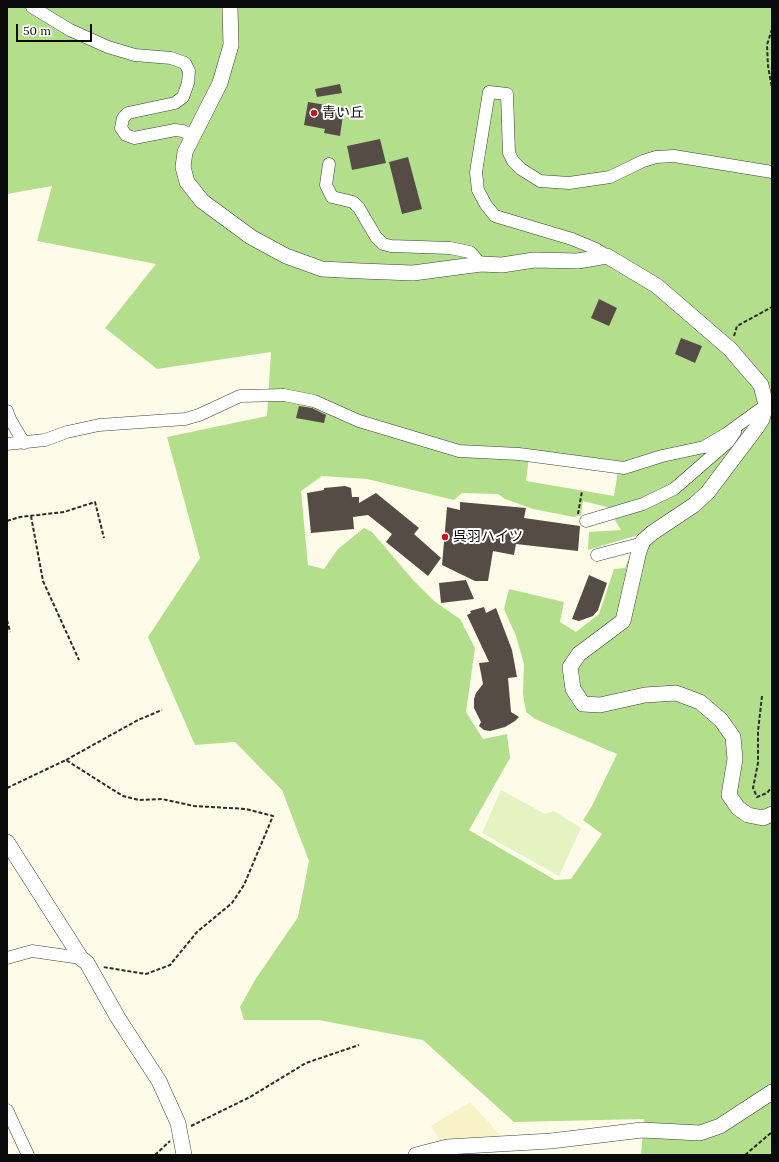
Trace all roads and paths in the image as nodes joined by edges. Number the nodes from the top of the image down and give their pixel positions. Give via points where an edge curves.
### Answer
1 (32, 7) edge
2 (230, 7) edge
3 (772, 29) edge
4 (772, 88) edge
5 (192, 137) junction
6 (329, 164) dead end
7 (772, 172) edge
8 (607, 256) junction
9 (481, 264) junction
10 (772, 307) edge
11 (730, 349) junction
12 (766, 405) junction
13 (7, 411) edge
14 (741, 423) junction
15 (24, 443) junction
16 (7, 444) edge
17 (582, 491) dead end
18 (31, 516) junction
19 (581, 520) joint
20 (7, 521) edge
21 (104, 538) dead end
22 (643, 543) junction
23 (596, 555) dead end
24 (7, 620) edge
25 (10, 632) dead end
26 (79, 660) dead end
27 (762, 696) dead end
28 (162, 710) dead end
29 (66, 760) junction
30 (772, 787) edge
31 (7, 788) edge
32 (772, 814) edge
33 (7, 842) edge
34 (7, 958) edge
35 (84, 960) junction
36 (359, 1045) dead end
37 (772, 1092) edge
38 (7, 1110) edge
39 (180, 1132) junction
40 (772, 1132) edge
41 (448, 1151) edge
42 (28, 1155) edge
43 (155, 1155) edge
44 (184, 1155) edge
45 (416, 1155) edge
46 (745, 1155) edge

1 - 5 street via 70,30 108,47 135,55 171,58 185,63 189,71 183,97 175,103 128,113 123,118 121,128 126,135 134,138 175,130 183,131
2 - 5 street via 231,45 220,83
3 - 4 path via 767,45
5 - 9 street via 185,152 183,167 187,182 202,201 251,237 286,256 322,269 361,271 413,273
6 - 9 street via 326,185 332,197 353,202 383,244 450,248 470,252
7 - 8 street via 674,156 643,161 610,176 569,183 540,181 521,170 509,153 507,94 489,92 476,172 478,190 486,205 495,216 572,239
8 - 9 street via 578,261 534,260 502,265
8 - 11 street via 657,286
10 - 11 path via 737,326
11 - 12 street via 761,385
12 - 14 street
12 - 22 street via 757,427 708,492 694,505 652,533
13 - 15 street
14 - 15 street via 704,447 624,468 519,454 460,451 359,421 314,401 284,395 240,396 185,419 99,425
14 - 19 street via 728,442 674,489 643,504
15 - 16 street
17 - 19 path
18 - 20 path
18 - 21 path via 64,512 95,502
18 - 26 path via 42,581
22 - 23 street
22 - 32 street via 623,621 579,654 570,668 572,689 583,704 600,705 645,695 676,693 700,702 721,720 732,737 735,759 729,795 738,808 748,815 763,818
24 - 25 path
27 - 30 path via 758,763 753,788 756,797
28 - 29 path via 138,720
29 - 31 path
29 - 35 path via 123,796 139,800 162,799 194,806 246,809 273,816 244,885 232,903 197,932 170,965 146,974
33 - 35 street
34 - 35 street via 32,951
35 - 39 street via 118,1018 160,1081
36 - 39 path via 306,1063 250,1097
37 - 41 street via 720,1126 700,1133 642,1130
38 - 42 street
39 - 43 path
39 - 44 street
40 - 46 path
41 - 45 street

